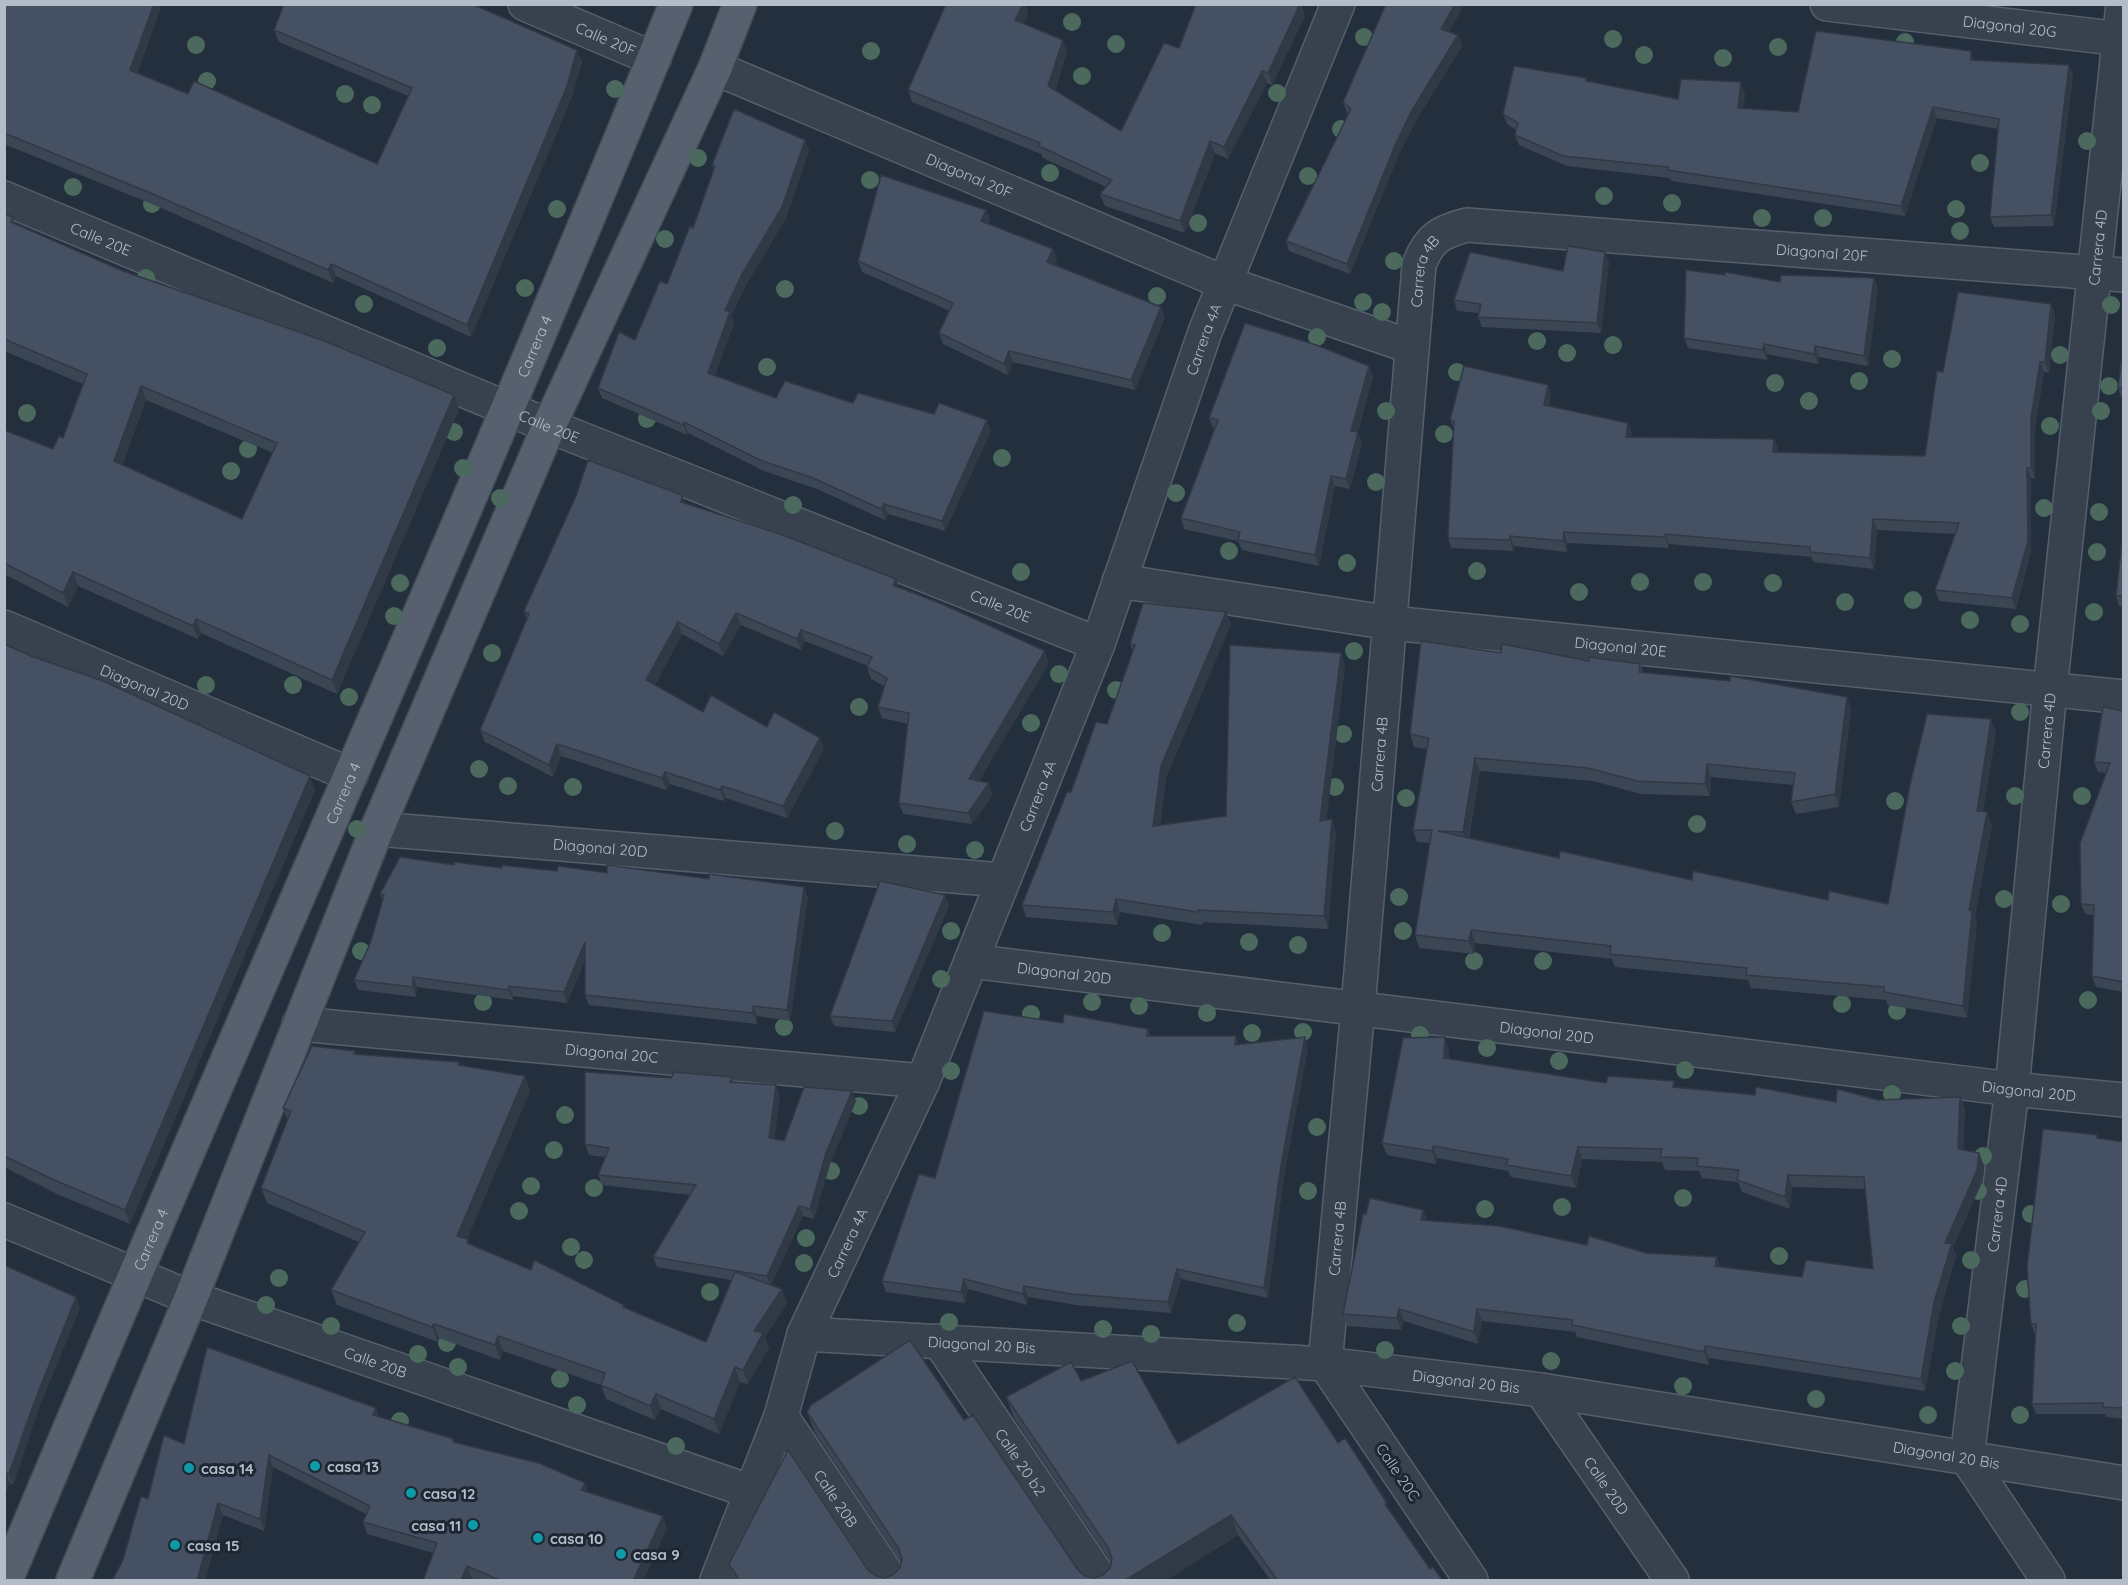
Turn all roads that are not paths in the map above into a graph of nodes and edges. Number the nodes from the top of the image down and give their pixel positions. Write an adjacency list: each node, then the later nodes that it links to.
1 (525, 4): 8 (street, Calle 20F)
2 (676, 4): 8 (main road, Carrera 4)
3 (740, 4): 9 (main road)
4 (1338, 4): 13 (street, Carrera 4A)
5 (1827, 4): 7 (street, Diagonal 20G)
6 (2123, 4): 7 (street, Carrera 4D)
7 (2121, 39): 12 (street, Carrera 4D)
8 (654, 59): 15 (main road, Carrera 4)
9 (714, 68): 13 (street, Diagonal 20F); 16 (main road)
10 (4, 198): 15 (street, Calle 20E)
11 (1521, 227): 12 (street, Diagonal 20F); 14 (street, Carrera 4B)
12 (2109, 273): 21 (street, Carrera 4D)
13 (1225, 283): 14 (street, Diagonal 20F); 17 (street, Carrera 4A)
14 (1412, 347): 18 (street, Carrera 4B)
15 (508, 408): 16 (street, Calle 20E); 23 (main road, Carrera 4)
16 (549, 426): 20 (street, Calle 20E); 24 (main road)
17 (1119, 580): 18 (street, Diagonal 20E); 20 (street, Carrera 4A)
18 (1391, 623): 21 (street, Diagonal 20E); 27 (street, Carrera 4B)
19 (4, 627): 23 (street, Diagonal 20D)
20 (1098, 644): 25 (street, Carrera 4A)
21 (2050, 690): 22 (street, Diagonal 20E); 30 (street, Carrera 4D)
22 (2124, 697)
23 (351, 775): 33 (main road, Carrera 4)
24 (377, 829): 25 (street, Diagonal 20D); 28 (main road)
25 (1002, 880): 26 (street, Carrera 4A)
26 (971, 961): 27 (street, Diagonal 20D); 29 (street, Carrera 4A)
27 (1358, 1008): 30 (street, Diagonal 20D); 37 (street, Carrera 4B)
28 (299, 1024): 29 (street, Diagonal 20C); 34 (main road)
29 (923, 1081): 35 (street, Carrera 4A)
30 (2012, 1089): 31 (street, Diagonal 20D); 40 (street, Carrera 4D)
31 (2124, 1100)
32 (4, 1220): 33 (street, Calle 20B)
33 (134, 1274): 34 (street, Calle 20B); 43 (main road, Carrera 4)
34 (191, 1298): 42 (street, Calle 20B); 44 (main road)
35 (804, 1334): 36 (street, Diagonal 20 Bis); 39 (street, Carrera 4A)
36 (939, 1341): 37 (street, Diagonal 20 Bis); 47 (street, Calle 20 b2)
37 (1325, 1364): 38 (street, Diagonal 20 Bis); 48 (street, Calle 20C)
38 (1541, 1390): 40 (street, Diagonal 20 Bis); 49 (street, Calle 20D)
39 (781, 1416): 42 (street, Carrera 4A); 46 (street, Calle 20B)
40 (1967, 1458): 41 (street, Diagonal 20 Bis); 50 (street)
41 (2124, 1483)
42 (752, 1492): 45 (street, Carrera 4A)
43 (6, 1581)
44 (73, 1581)
45 (717, 1581)
46 (891, 1581)
47 (1101, 1581)
48 (1471, 1581)
49 (1672, 1581)
50 (2049, 1581)

